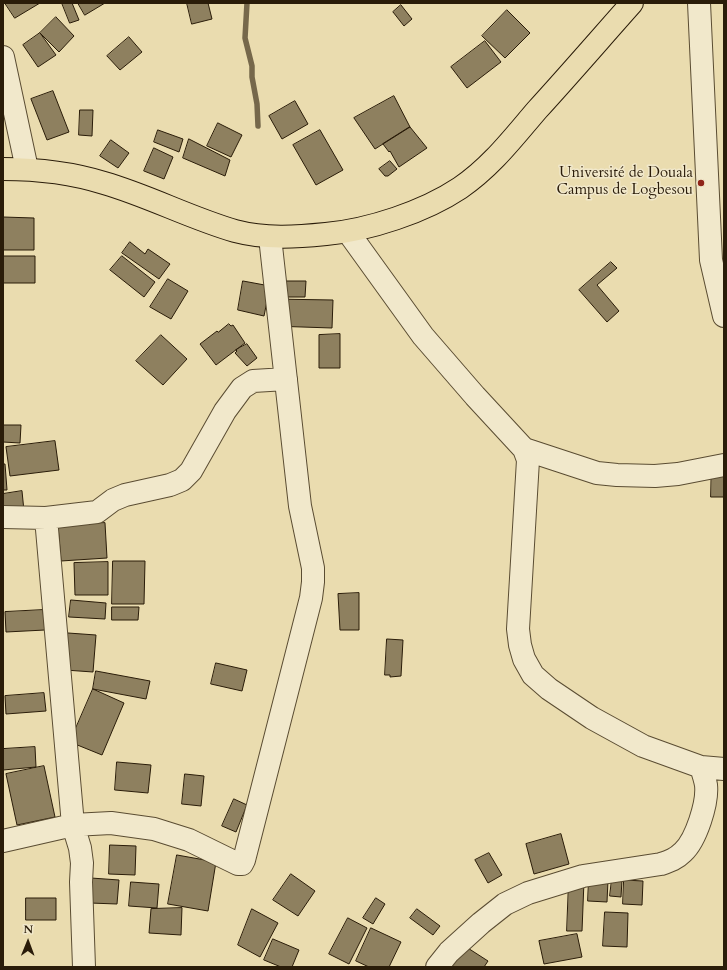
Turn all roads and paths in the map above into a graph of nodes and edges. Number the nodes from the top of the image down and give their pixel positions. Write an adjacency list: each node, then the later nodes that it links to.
1 (632, 3): 6 (main road)
2 (698, 3): 8 (street)
3 (3, 57): 5 (street)
4 (3, 169): 5 (main road)
5 (27, 169): 7 (main road)
6 (348, 232): 7 (main road); 10 (street)
7 (270, 237): 9 (street)
8 (724, 316)
9 (286, 379): 13 (street); 16 (street)
10 (524, 449): 11 (street); 14 (street)
11 (724, 465)
12 (3, 517): 13 (street)
13 (46, 518): 16 (street)
14 (701, 767): 15 (street); 19 (street)
15 (724, 769)
16 (73, 825): 17 (street); 18 (street)
17 (3, 841)
18 (84, 967)
19 (437, 967)

